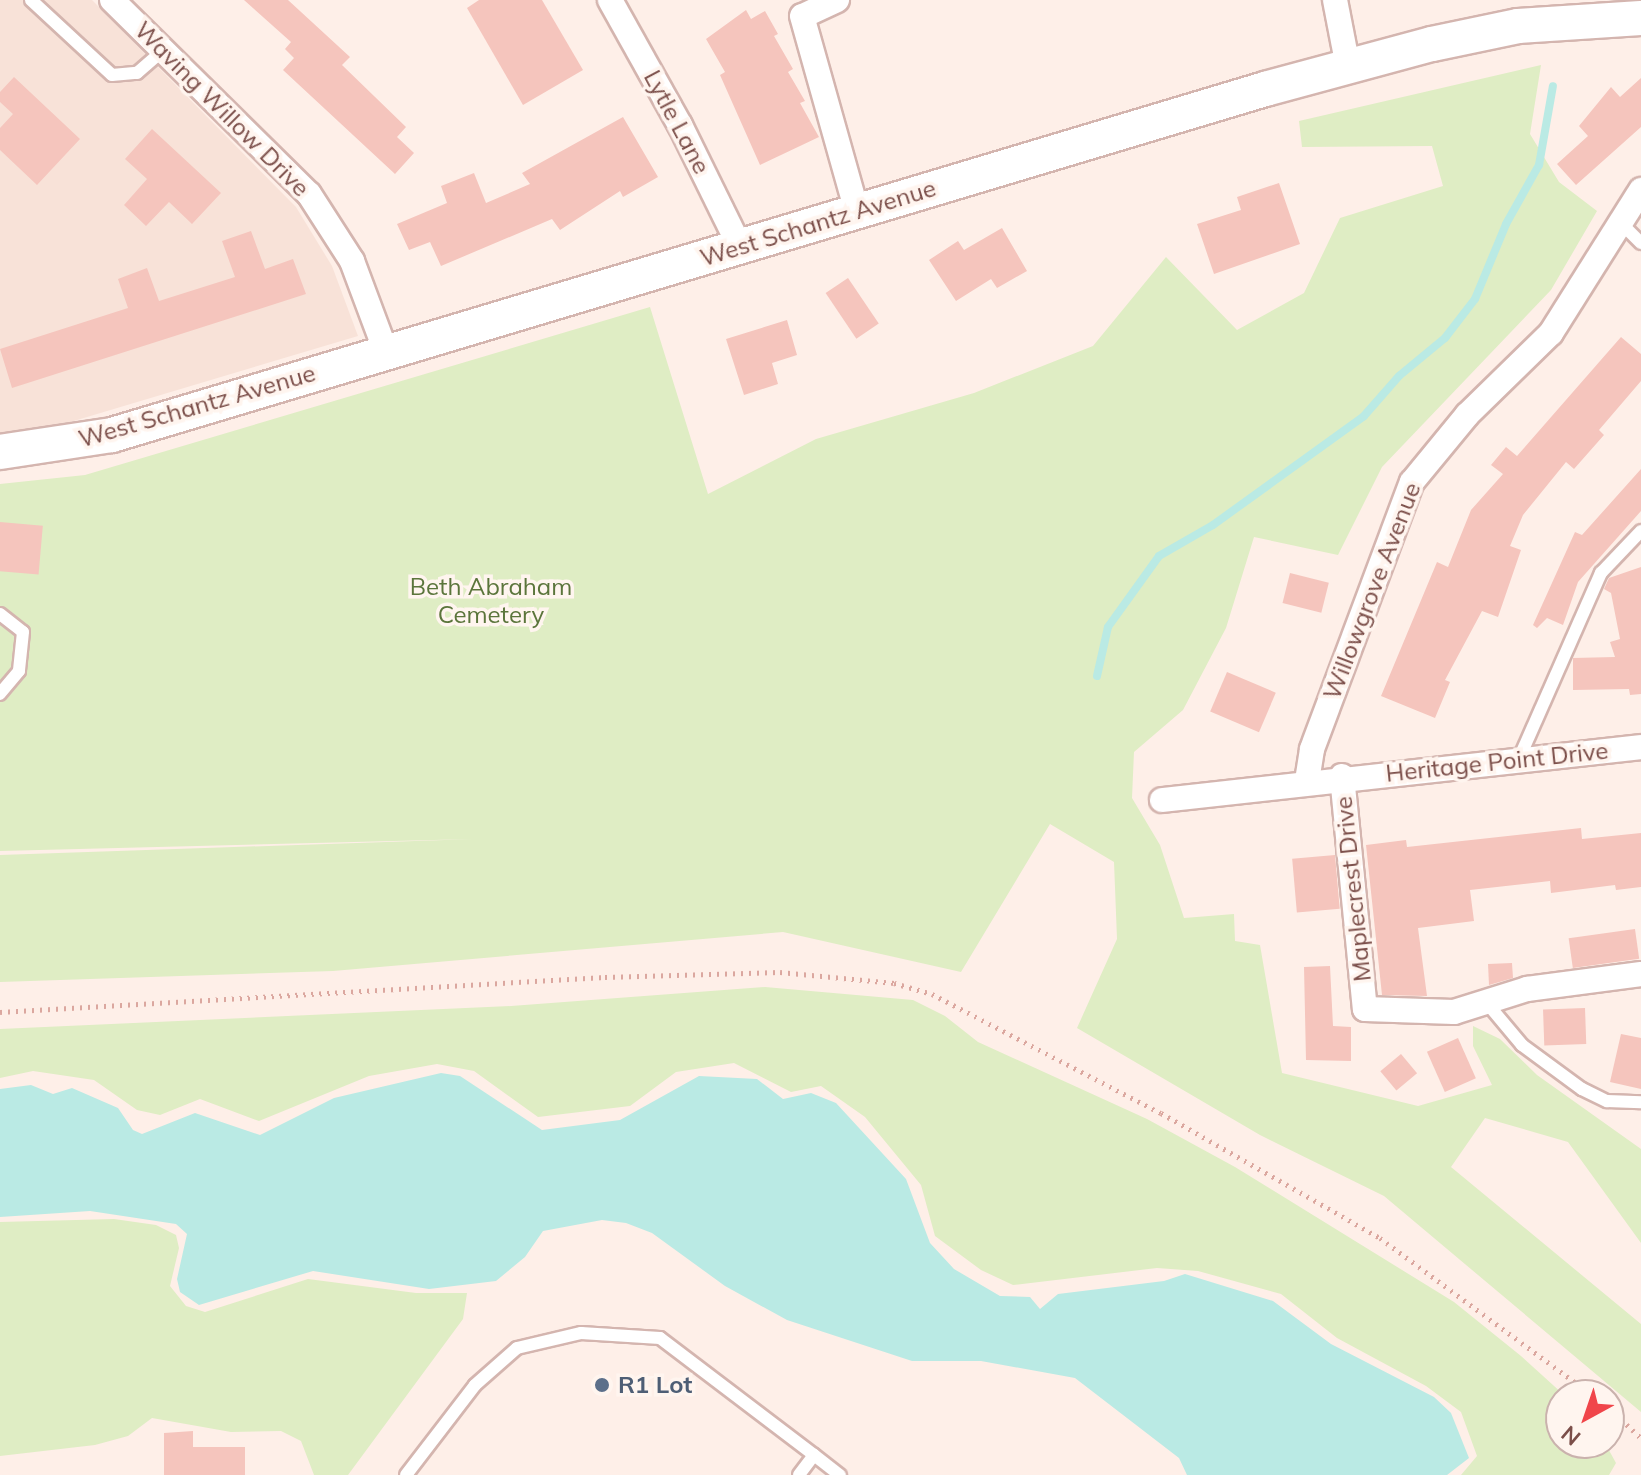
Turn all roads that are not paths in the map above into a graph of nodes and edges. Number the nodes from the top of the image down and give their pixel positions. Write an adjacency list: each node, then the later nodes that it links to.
1 (31, 0): 8 (lane)
2 (112, 0): 8 (street, Waving Willow Drive)
3 (610, 0): 14 (street, Lytle Lane)
4 (837, 0): 6 (street)
5 (1335, 0): 9 (street)
6 (798, 8): 11 (street)
7 (1641, 18): 9 (main road, West Schantz Avenue)
8 (163, 50): 15 (street, Waving Willow Drive)
9 (1348, 67): 11 (main road, West Schantz Avenue)
10 (1641, 190): 12 (street, Willowgrove Avenue)
11 (857, 212): 14 (main road, West Schantz Avenue)
12 (1619, 221): 13 (lane); 23 (street, Willowgrove Avenue)
13 (1641, 243)
14 (740, 247): 15 (main road, West Schantz Avenue)
15 (386, 352): 16 (main road, West Schantz Avenue)
16 (0, 452)
17 (1641, 531): 21 (lane)
18 (0, 614): 19 (lane)
19 (0, 694)
20 (1641, 747): 21 (street, Heritage Point Drive)
21 (1518, 761): 22 (street, Heritage Point Drive)
22 (1342, 776): 23 (street, Heritage Point Drive); 26 (street, Maplecrest Drive)
23 (1307, 781): 24 (street, Heritage Point Drive)
24 (1162, 800)
25 (1641, 974): 26 (street, Maplecrest Drive)
26 (1486, 1002): 27 (lane)
27 (1641, 1102)
28 (814, 1455): 29 (lane); 30 (lane); 31 (lane)
29 (406, 1475)
30 (799, 1475)
31 (840, 1475)

